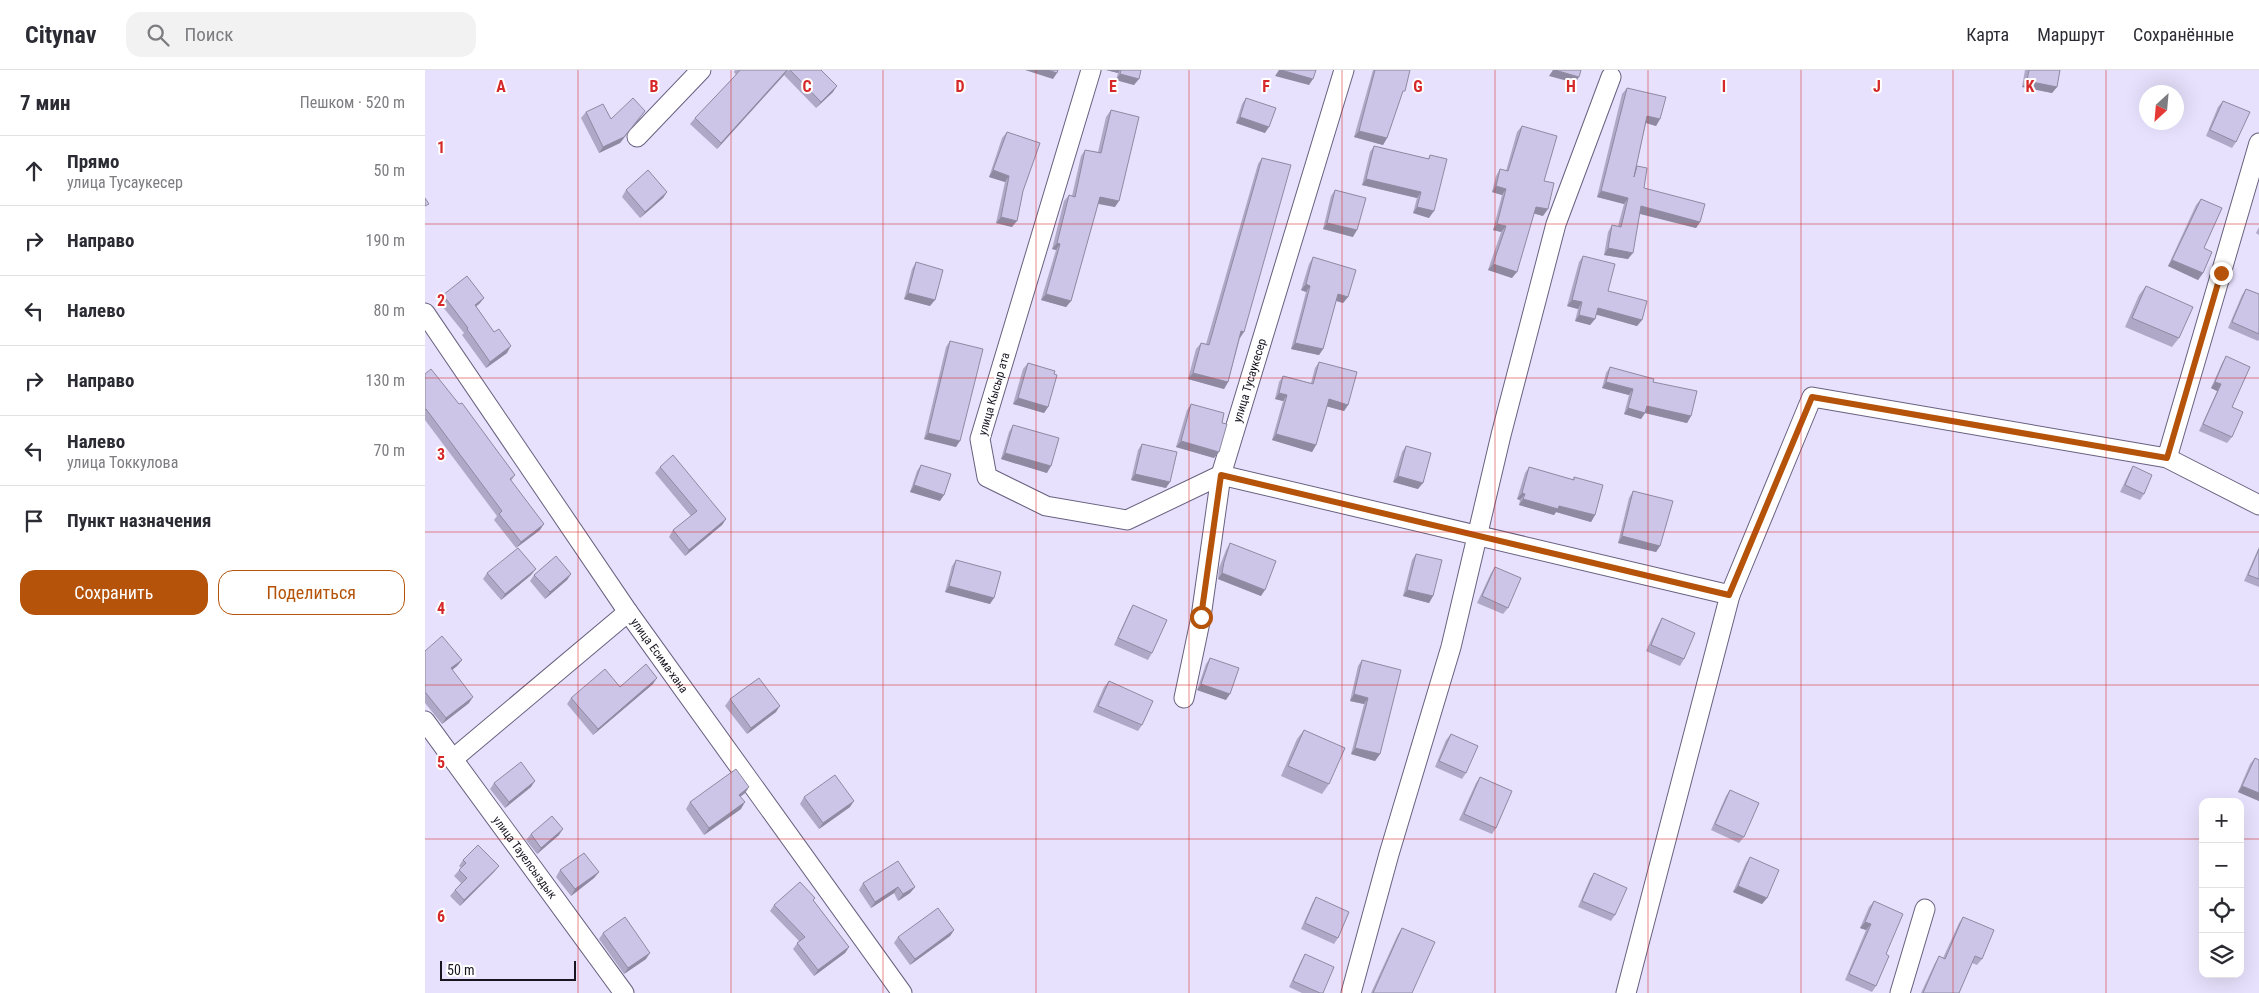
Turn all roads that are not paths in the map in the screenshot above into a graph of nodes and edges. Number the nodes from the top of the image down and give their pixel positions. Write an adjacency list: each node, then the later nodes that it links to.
1 (701, 70): 5 (street)
2 (1091, 70): 9 (street, улица Кысыр ата)
3 (1344, 70): 9 (street, улица Тусаукесер)
4 (1611, 77): 11 (street)
5 (637, 137)
6 (2259, 143): 8 (street)
7 (425, 313): 13 (street, улица Есима-хана)
8 (2167, 458): 10 (street); 12 (street)
9 (1221, 475): 11 (street); 14 (street, улица Тусаукесер)
10 (2259, 504)
11 (1478, 535): 12 (street); 20 (street)
12 (1729, 595): 21 (street)
13 (628, 612): 16 (street); 19 (street, улица Есима-хана)
14 (1184, 698)
15 (425, 721): 16 (street, улица Тауелсыздык)
16 (453, 758): 18 (street, улица Тауелсыздык)
17 (1925, 909): 22 (street)
18 (624, 993)
19 (902, 993)
20 (1351, 993)
21 (1626, 993)
22 (1900, 993)

